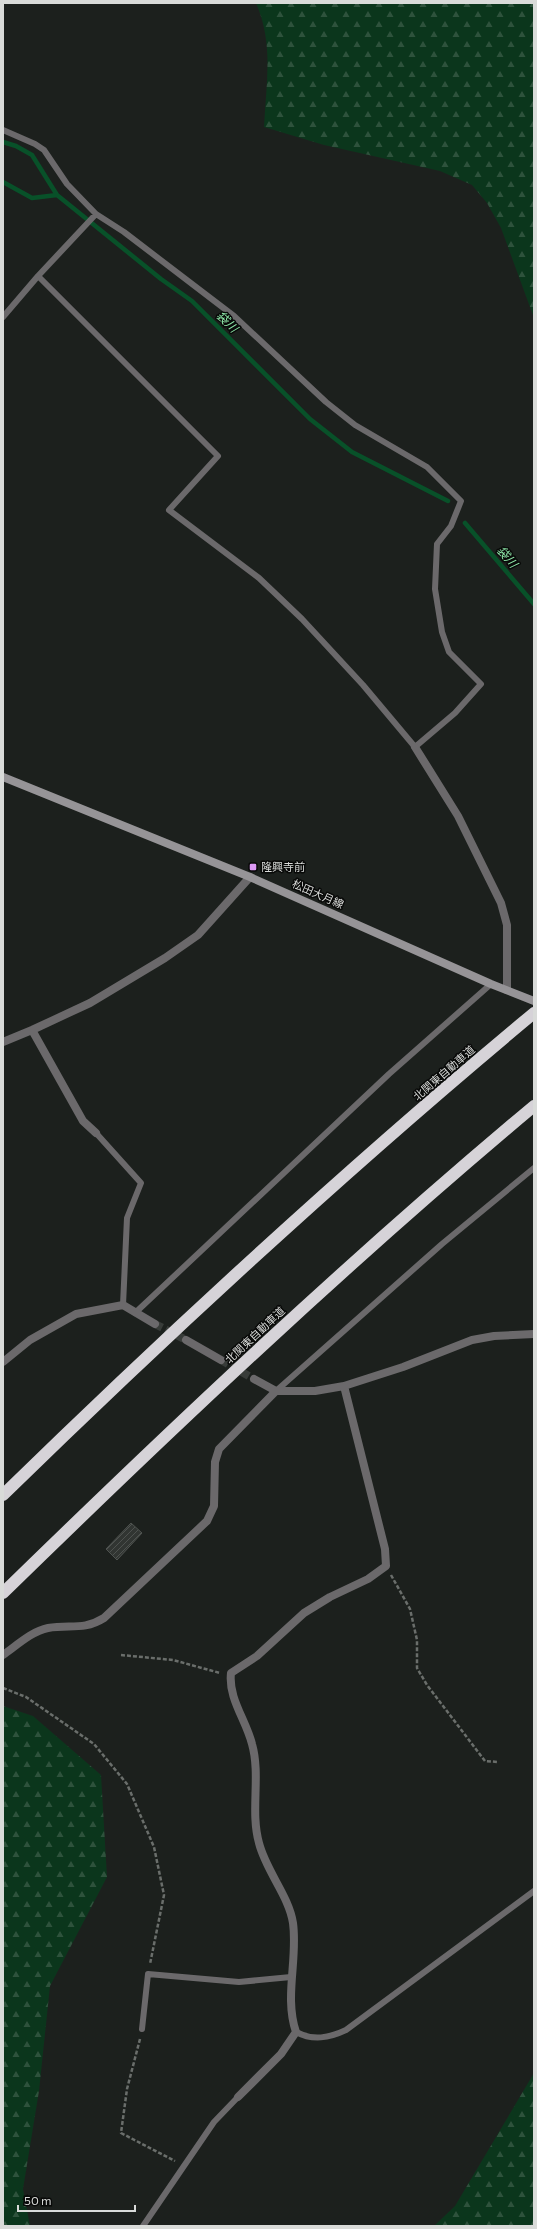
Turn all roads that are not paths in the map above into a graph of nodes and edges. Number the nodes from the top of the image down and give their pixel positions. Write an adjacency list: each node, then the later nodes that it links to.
1 (3, 130): 2 (lane)
2 (96, 214): 3 (lane); 5 (lane)
3 (38, 276): 4 (lane); 5 (lane)
4 (3, 317)
5 (415, 747): 9 (street)
6 (3, 777): 7 (main road, 松田大月線)
7 (250, 877): 8 (main road, 松田大月線); 12 (street)
8 (491, 984): 9 (main road, 松田大月線); 18 (lane)
9 (507, 990): 10 (main road, 松田大月線)
10 (534, 1000)
11 (534, 1013): 27 (highway, 北関東自動車道)
12 (32, 1030): 13 (street); 15 (street)
13 (3, 1042)
14 (534, 1106): 28 (highway, 北関東自動車道)
15 (96, 1133): 17 (lane)
16 (534, 1168): 26 (lane)
17 (123, 1306): 18 (street); 23 (street)
18 (135, 1313): 19 (street)
19 (155, 1324)
20 (534, 1334): 25 (street)
21 (186, 1340): 22 (street)
22 (221, 1360)
23 (3, 1362)
24 (254, 1379): 26 (street)
25 (344, 1386): 26 (street); 31 (street)
26 (276, 1391): 29 (street)
27 (3, 1495)
28 (3, 1593)
29 (3, 1655)
30 (534, 1891): 33 (lane)
31 (291, 1977): 32 (lane); 33 (street)
32 (142, 2029)
33 (296, 2032): 34 (street)
34 (238, 2097): 35 (lane)
35 (143, 2226)

